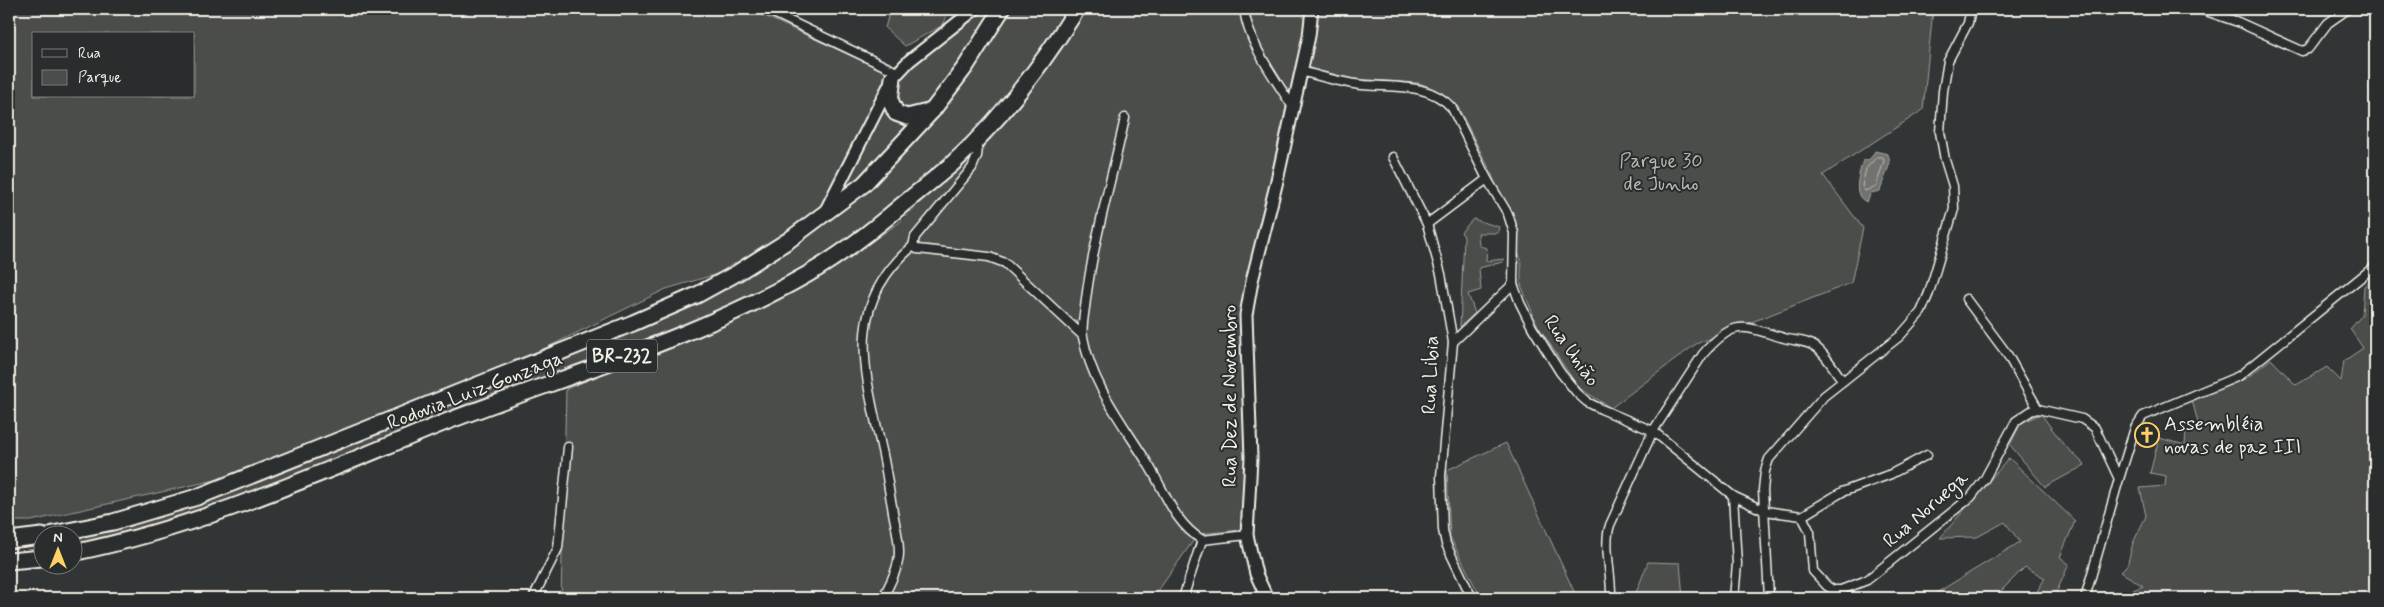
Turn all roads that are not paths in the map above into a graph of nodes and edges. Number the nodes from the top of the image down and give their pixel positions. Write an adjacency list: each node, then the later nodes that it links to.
1 (975, 9): 13 (main road)
2 (1002, 9): 15 (highway, Rodovia Luiz Gonzaga / BR-232)
3 (1077, 9): 17 (highway, Rodovia Luiz Gonzaga / BR-232)
4 (1244, 9): 14 (street)
5 (1312, 9): 12 (main road, Rua Dez de Novembro)
6 (1971, 9): 28 (street)
7 (2200, 9): 8 (street)
8 (2348, 9)
9 (2371, 9): 11 (street)
10 (766, 10): 13 (street)
11 (2375, 14)
12 (1301, 71): 14 (main road, Rua Dez de Novembro); 19 (street, Rua União)
13 (895, 75): 15 (highway); 20 (main road)
14 (1292, 106): 38 (main road, Rua Dez de Novembro)
15 (932, 111): 20 (highway, Rodovia Luiz Gonzaga / BR-232)
16 (1125, 118): 26 (street)
17 (979, 137): 22 (street); 42 (highway, Rodovia Luiz Gonzaga / BR-232)
18 (1393, 157): 21 (street, Rua Libia)
19 (1487, 180): 21 (street); 24 (street, Rua União)
20 (825, 213): 37 (highway, Rodovia Luiz Gonzaga / BR-232)
21 (1427, 224): 27 (street, Rua Libia)
22 (912, 246): 26 (street); 46 (street)
23 (2375, 266): 33 (street)
24 (1513, 284): 27 (street); 30 (street, Rua União)
25 (1966, 299): 29 (street)
26 (1082, 335): 41 (street)
27 (1453, 342): 49 (street, Rua Libia)
28 (1843, 381): 30 (street); 35 (street)
29 (2038, 409): 33 (street); 36 (street, Rua Noruega)
30 (1653, 431): 34 (street, Rua União); 50 (street)
31 (568, 447): 45 (street)
32 (1927, 455): 36 (street)
33 (2119, 479): 53 (street)
34 (1733, 496): 35 (street, Rua União); 51 (street)
35 (1765, 511): 36 (street, Rua União); 52 (street)
36 (1802, 516)
37 (82, 528)
38 (1247, 535): 41 (street); 48 (main road, Rua Dez de Novembro)
39 (32, 537): 40 (highway)
40 (9, 540)
41 (1202, 540): 47 (street)
42 (82, 551)
43 (32, 559): 44 (highway)
44 (9, 561)
45 (533, 598)
46 (883, 598)
47 (1184, 598)
48 (1267, 598)
49 (1472, 598)
50 (1612, 598)
51 (1734, 598)
52 (1769, 598)
53 (2084, 598)

